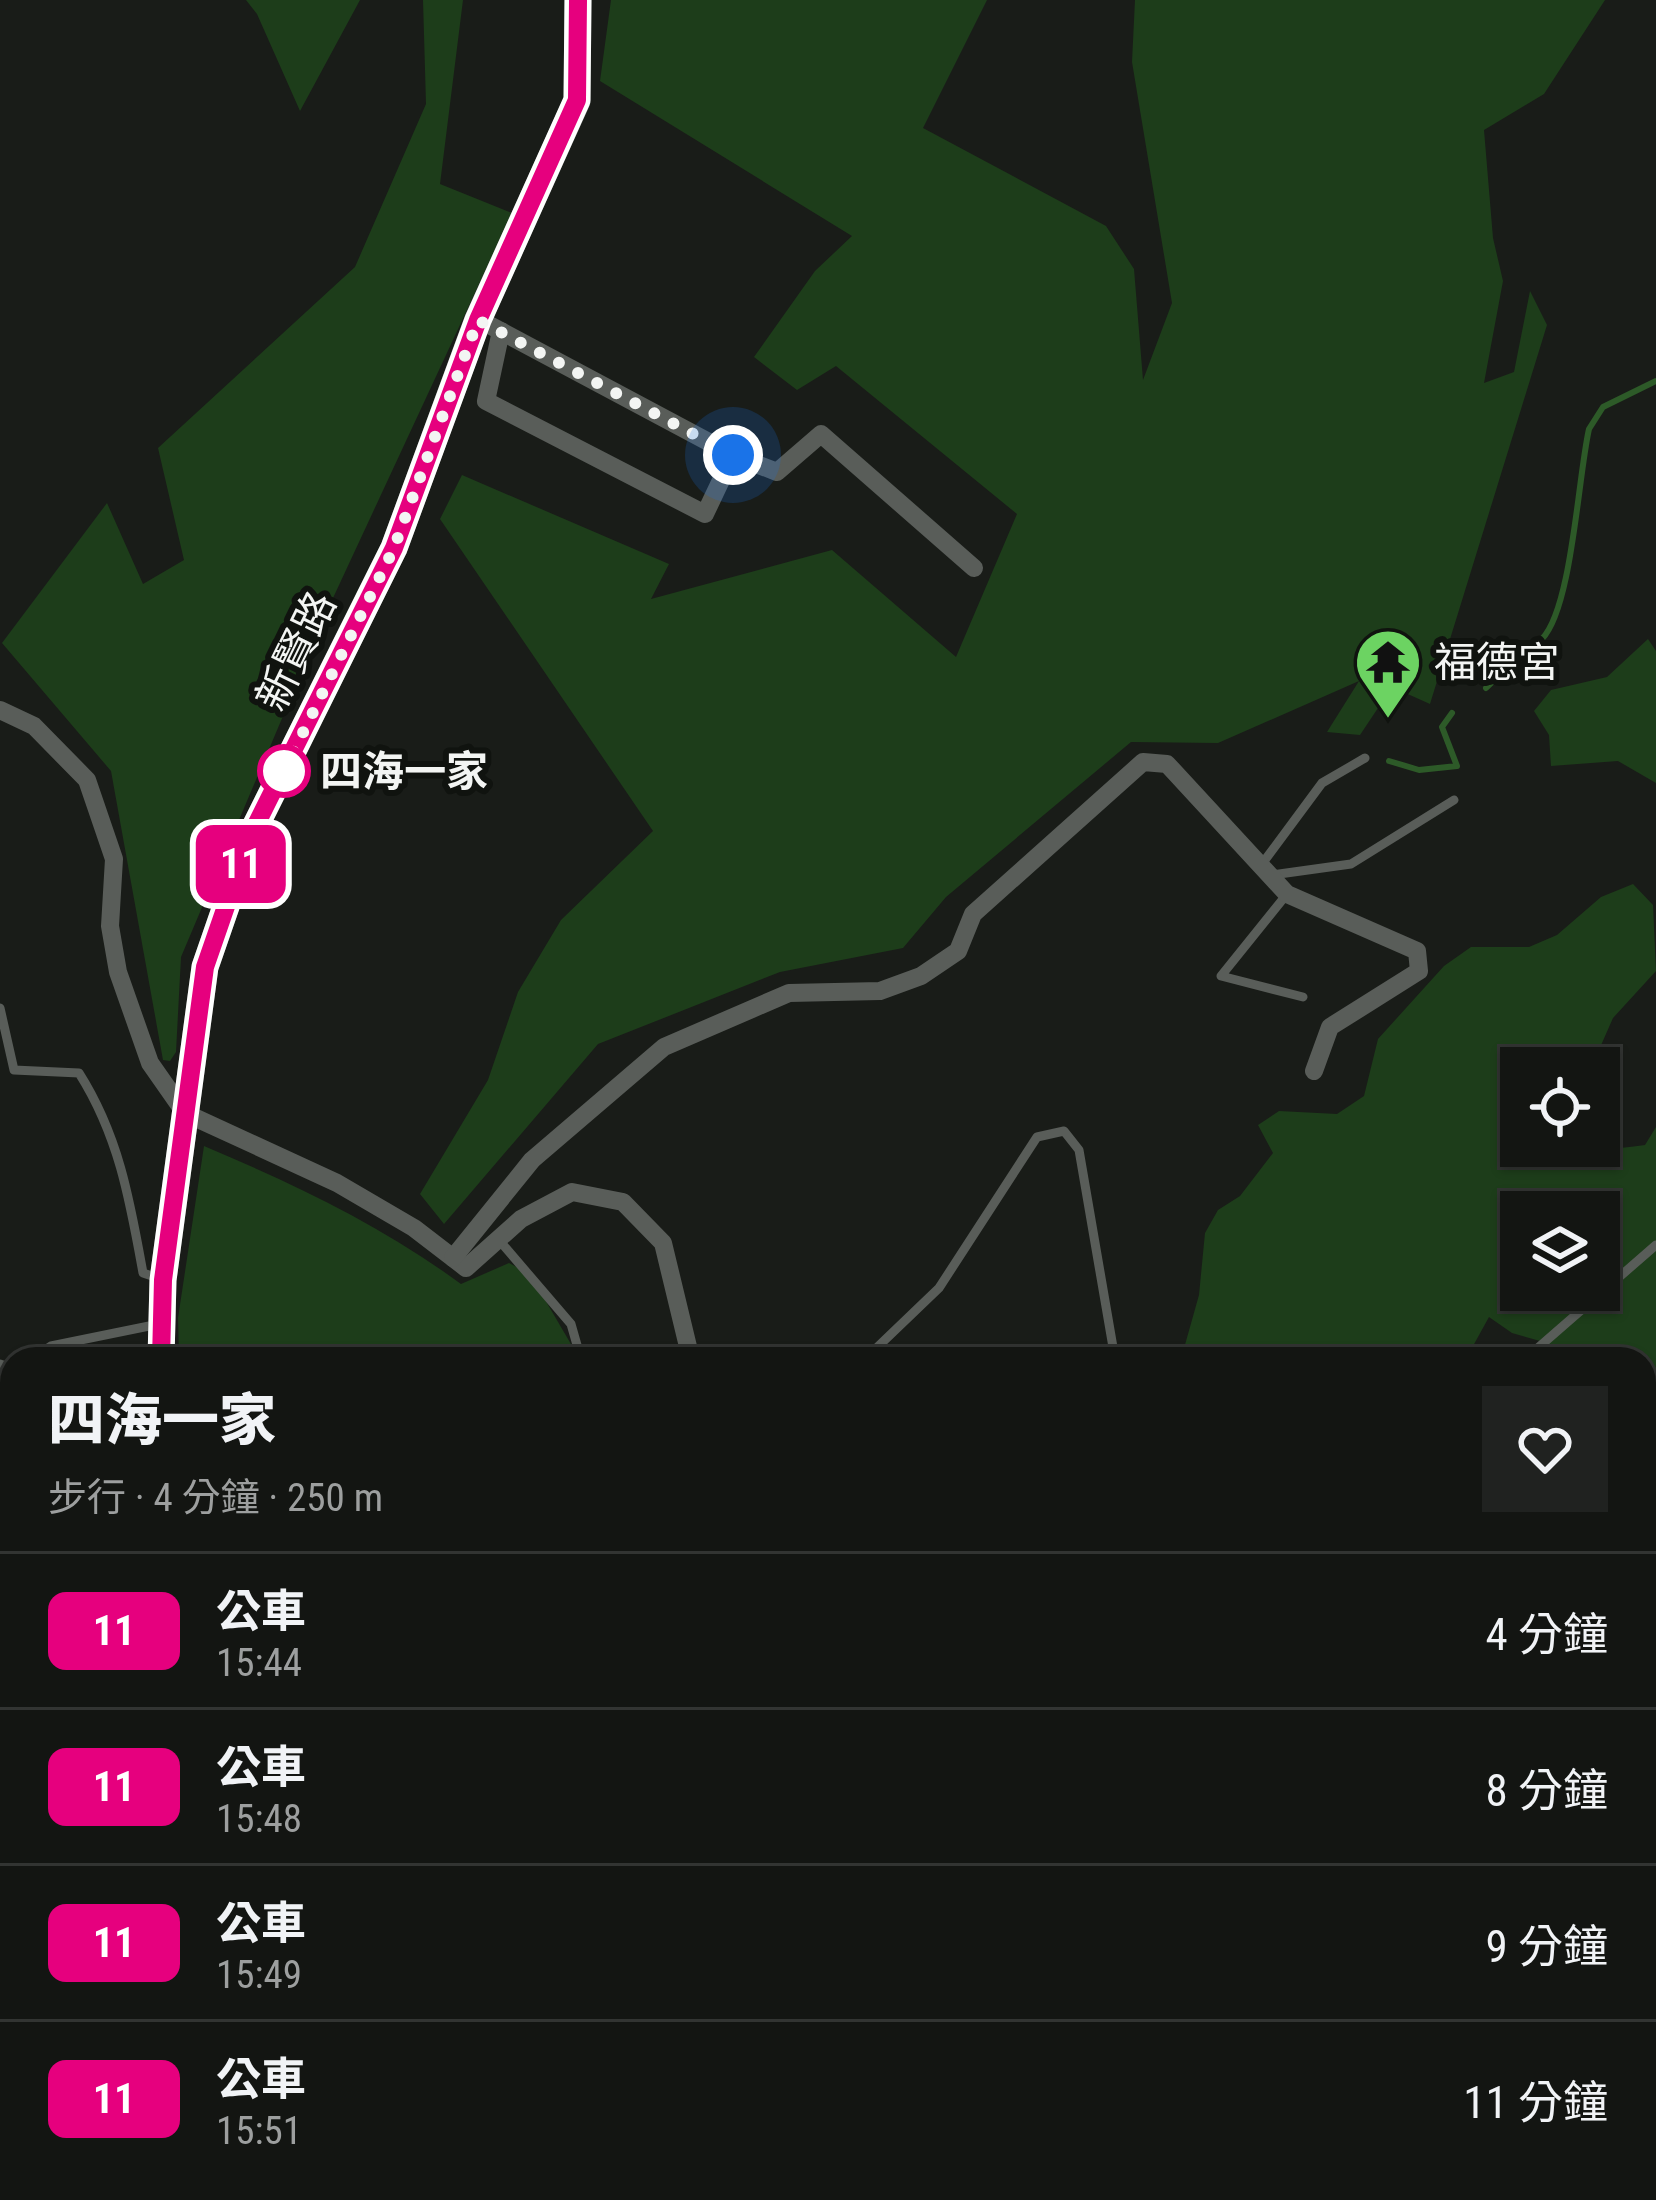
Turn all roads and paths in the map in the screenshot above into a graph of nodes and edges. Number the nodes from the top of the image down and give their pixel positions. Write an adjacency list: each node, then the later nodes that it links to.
1 (578, 0): 2 (street, 新賢路)
2 (489, 325): 3 (street); 3 (street); 14 (street, 新賢路)
3 (733, 455): 4 (street)
4 (974, 568)
5 (0, 710): 14 (street)
6 (1365, 758): 8 (lane)
7 (1454, 800): 8 (lane)
8 (1266, 870): 9 (street); 17 (street)
9 (1286, 894): 10 (lane); 13 (street)
10 (1303, 997)
11 (0, 1008): 12 (lane)
12 (5, 1048): 18 (lane)
13 (1314, 1071)
14 (185, 1113): 17 (street); 18 (street, 新賢路)
15 (499, 1240): 17 (street); 22 (lane); 23 (street)
16 (1656, 1245): 26 (lane)
17 (453, 1258)
18 (163, 1280): 19 (street, 新賢路)
19 (159, 1324): 20 (lane); 21 (street, 新賢路)
20 (50, 1347)
21 (160, 1347)
22 (578, 1347)
23 (688, 1347)
24 (878, 1347): 25 (lane)
25 (1113, 1347)
26 (1539, 1347)

